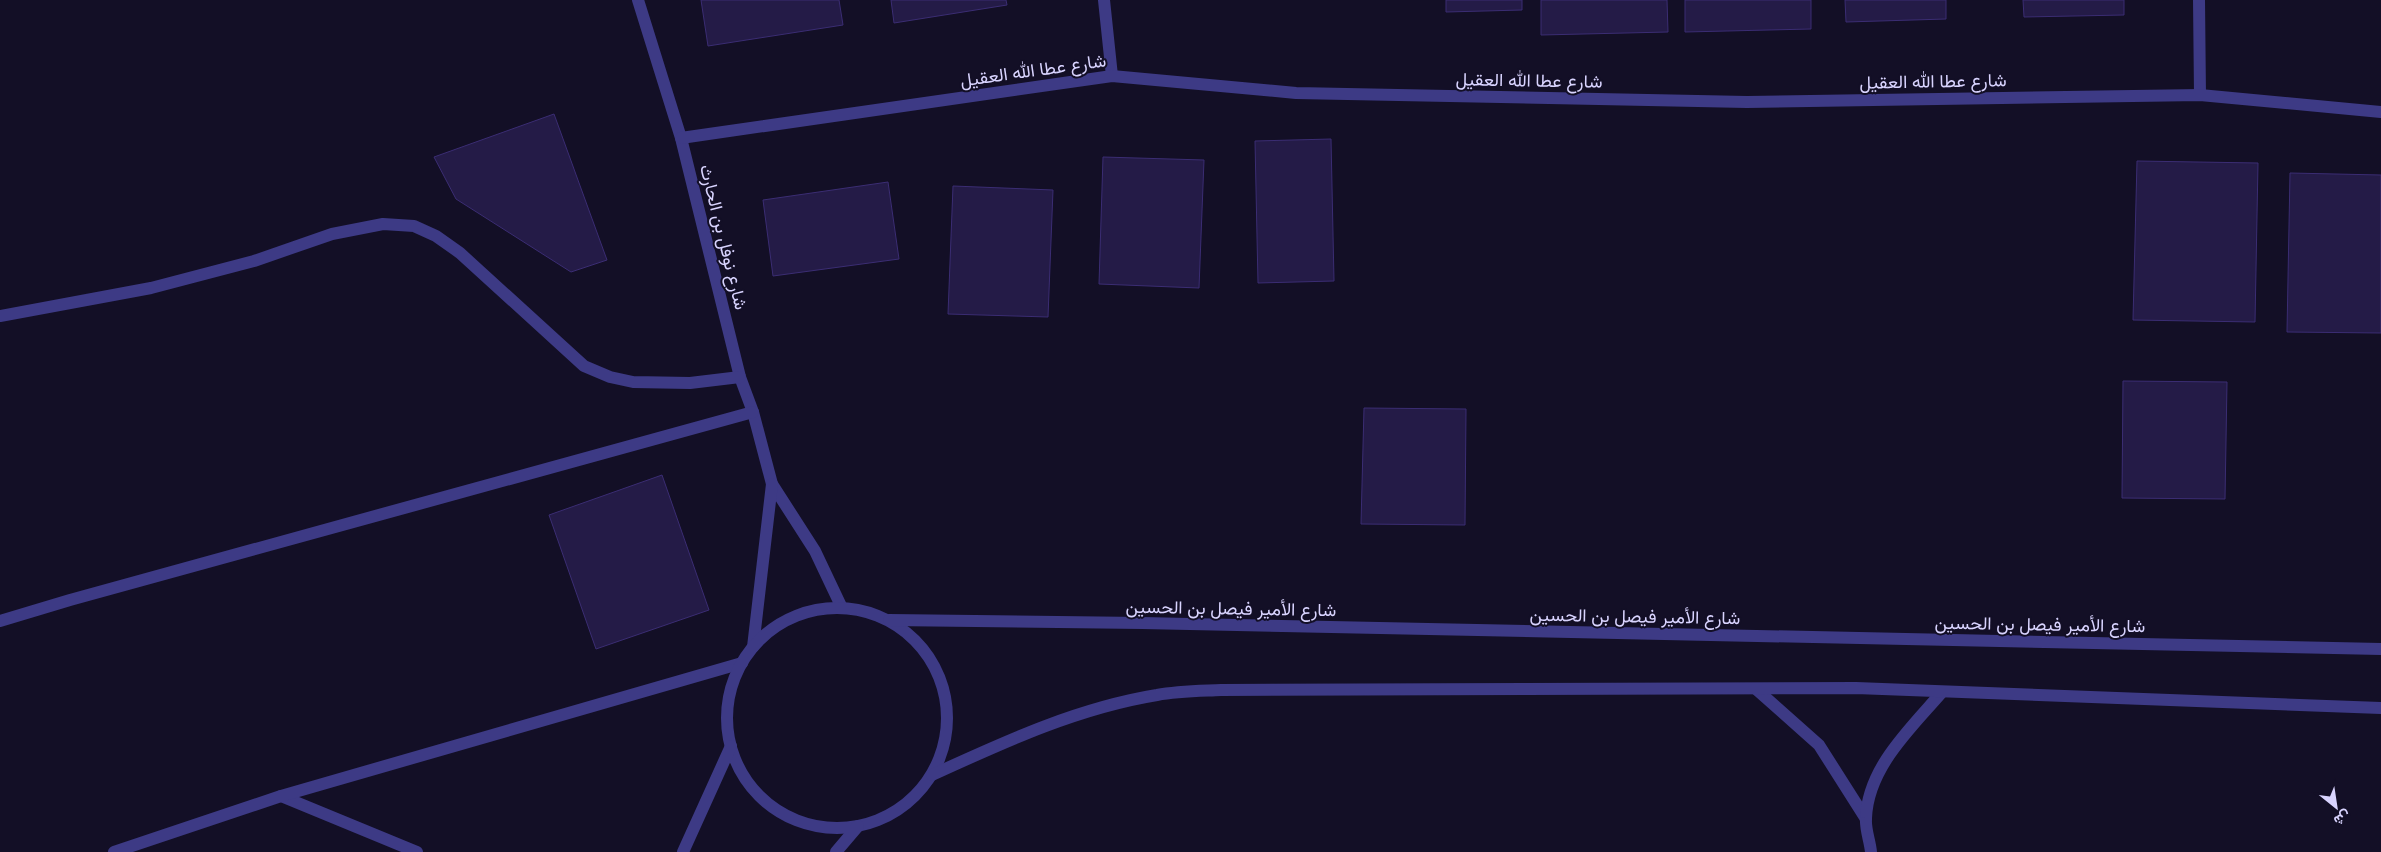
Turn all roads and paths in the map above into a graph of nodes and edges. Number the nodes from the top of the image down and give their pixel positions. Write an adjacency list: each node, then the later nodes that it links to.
1 (638, 0): 7 (street, شارع نوفل بن الحارث)
2 (1104, 0): 4 (street)
3 (2199, 0): 5 (street)
4 (1112, 76): 5 (street, شارع عطا الله العقيل); 7 (street, شارع عطا الله العقيل)
5 (2200, 95): 6 (street, شارع عطا الله العقيل)
6 (2381, 112)
7 (681, 138): 9 (street, شارع نوفل بن الحارث)
8 (0, 316): 9 (street)
9 (740, 376): 10 (street, شارع نوفل بن الحارث)
10 (753, 412): 11 (street, شارع نوفل بن الحارث); 14 (street)
11 (772, 484): 12 (street, شارع نوفل بن الحارث); 15 (street, شارع نوفل بن الحارث)
12 (842, 608): 13 (street); 15 (street)
13 (889, 620): 16 (street, شارع الأمير فيصل بن الحسين); 22 (street)
14 (0, 621)
15 (753, 647): 17 (street)
16 (2381, 649)
17 (742, 662): 21 (street); 23 (street)
18 (1756, 689): 19 (street); 22 (street); 24 (street)
19 (1942, 692): 20 (street); 24 (street)
20 (2381, 708)
21 (730, 746): 25 (street); 28 (street)
22 (932, 775): 25 (street)
23 (281, 796): 26 (street); 27 (street)
24 (1866, 819): 30 (street)
25 (858, 826): 29 (street)
26 (114, 852)
27 (417, 852)
28 (683, 852)
29 (836, 852)
30 (1872, 852)

